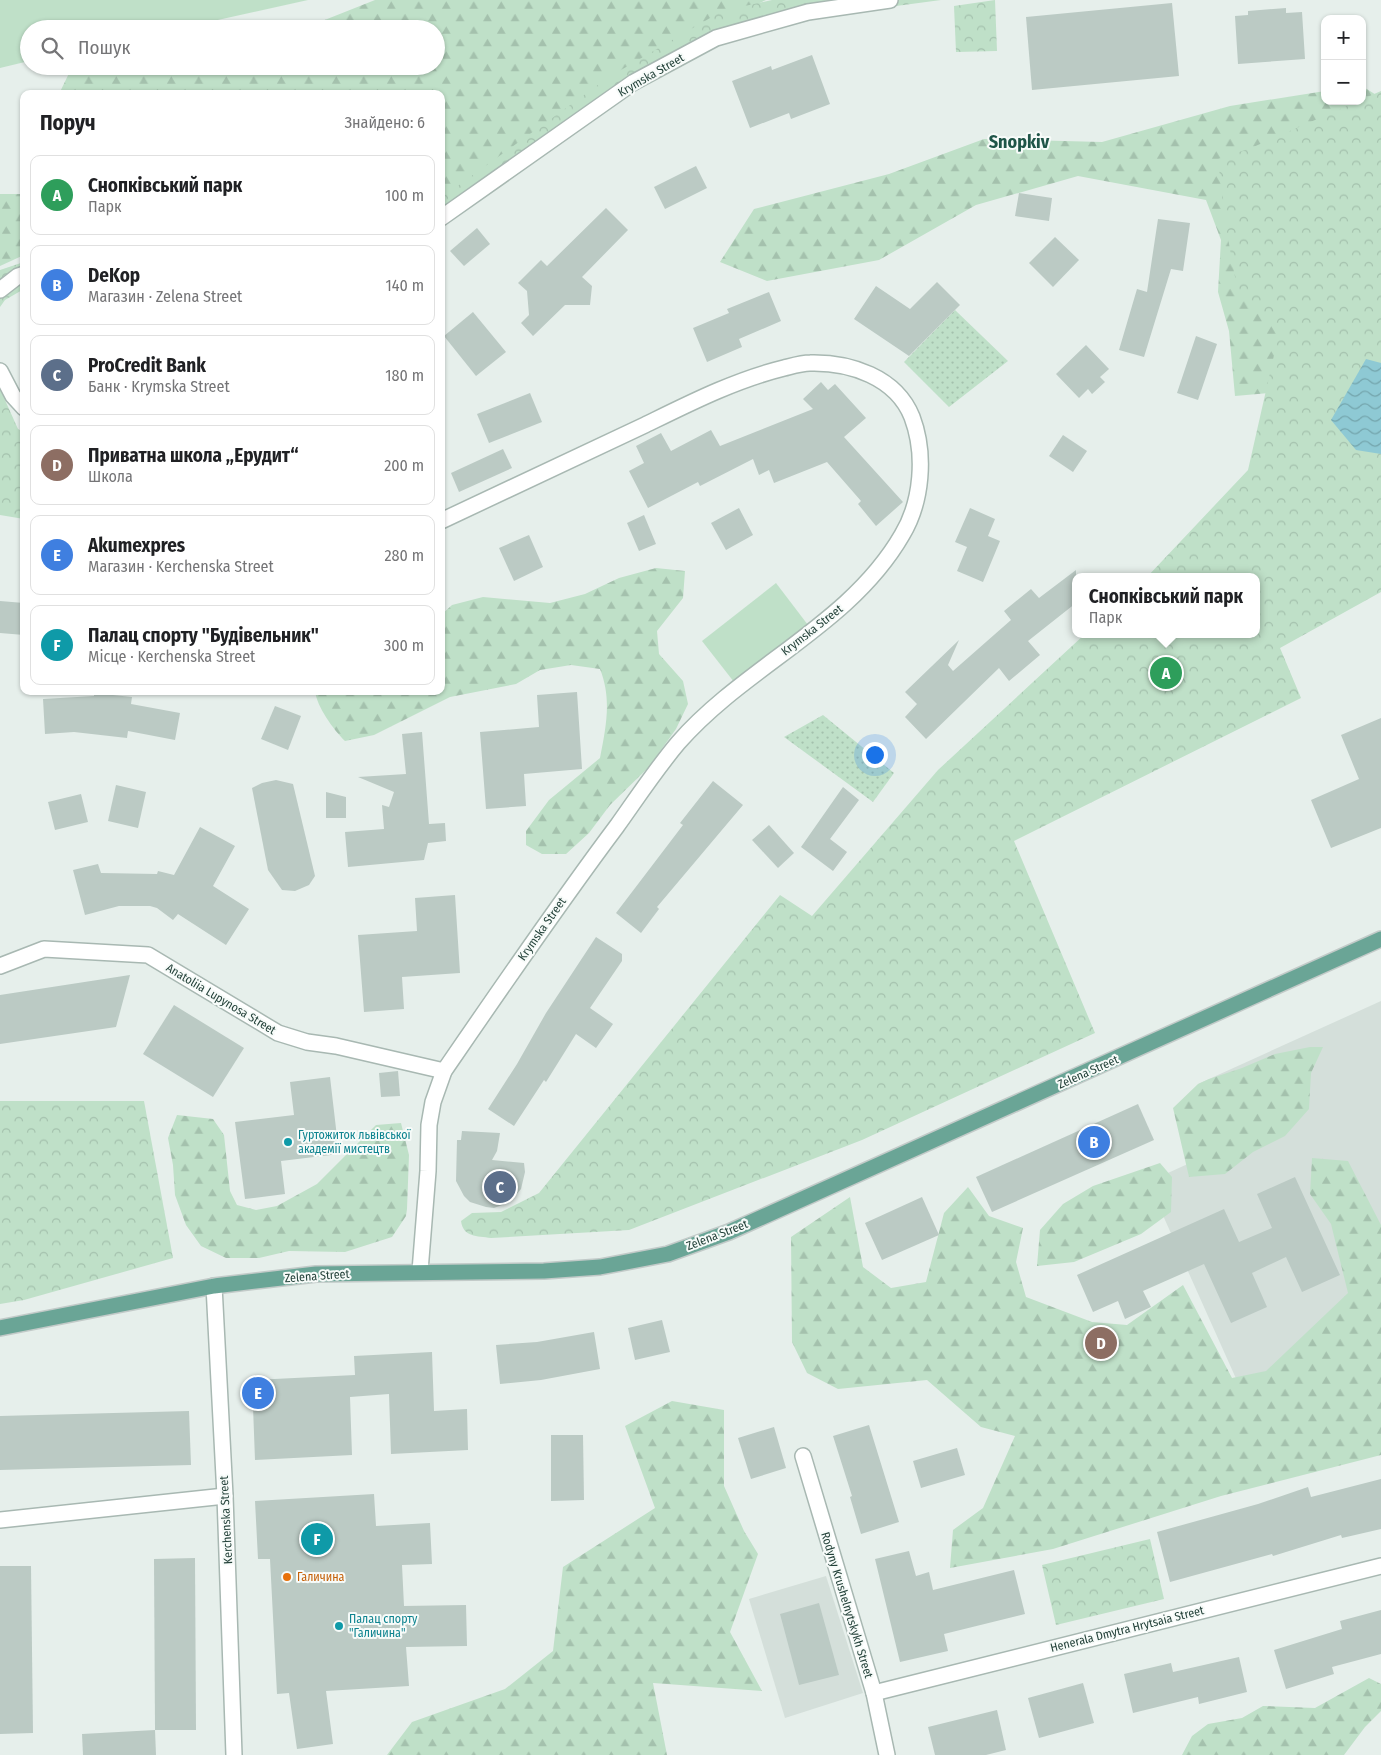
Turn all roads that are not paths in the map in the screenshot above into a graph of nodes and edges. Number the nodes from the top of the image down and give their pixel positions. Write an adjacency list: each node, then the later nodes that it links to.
1 (890, 0): 2 (street, Krymska Street)
2 (445, 215)
3 (20, 275): 4 (street)
4 (0, 290)
5 (0, 371): 6 (street)
6 (20, 404)
7 (445, 519): 10 (street, Krymska Street)
8 (1381, 940): 11 (main road, Zelena Street)
9 (0, 966): 10 (street, Anatoliia Lupynosa Street)
10 (444, 1071): 11 (street, Krymska Street)
11 (420, 1271): 12 (main road, Zelena Street)
12 (214, 1286): 13 (main road, Zelena Street); 15 (street, Kerchenska Street)
13 (0, 1328)
14 (803, 1456): 18 (street, Rodyny Krushelnytskykh Street)
15 (225, 1496): 16 (street); 19 (street, Kerchenska Street)
16 (0, 1520)
17 (1381, 1566): 18 (street, Henerala Dmytra Hrytsaia Street)
18 (874, 1693): 20 (street, Rodyny Krushelnytskykh Street)
19 (234, 1755)
20 (887, 1755)

